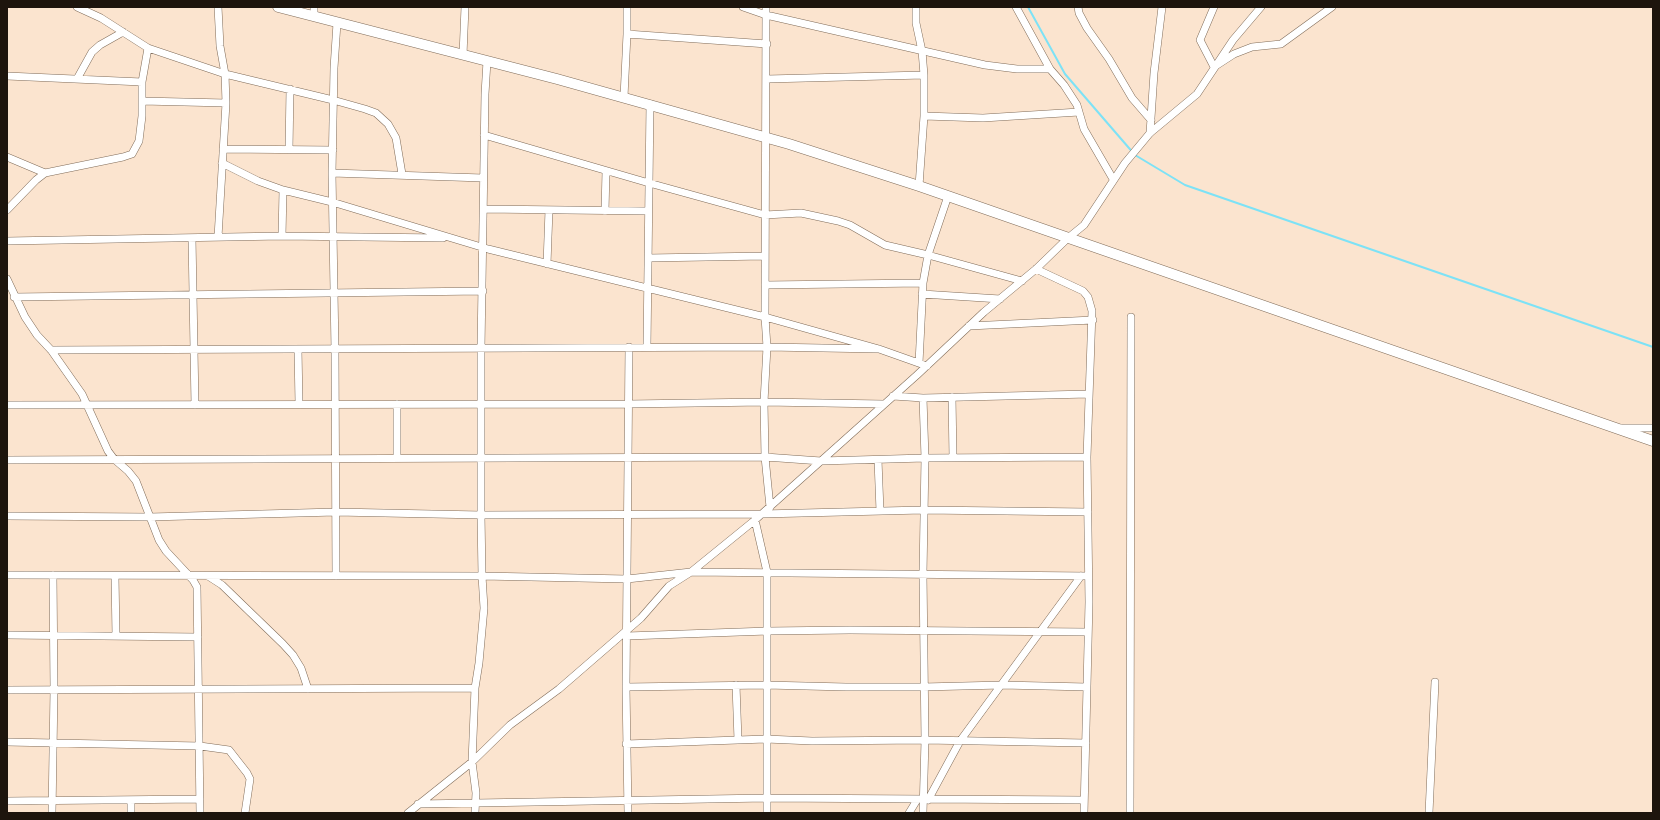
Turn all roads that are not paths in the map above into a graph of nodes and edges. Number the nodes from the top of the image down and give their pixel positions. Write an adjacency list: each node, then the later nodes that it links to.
1 (77, 7): 18 (street)
2 (218, 7): 27 (street)
3 (278, 7): 15 (highway)
4 (465, 7): 23 (street)
5 (627, 7): 19 (street)
6 (743, 7): 16 (street)
7 (766, 7): 16 (street)
8 (916, 7): 22 (street)
9 (1016, 7): 26 (street)
10 (1078, 7): 41 (street)
11 (1162, 7): 41 (street)
12 (1214, 7): 25 (street)
13 (1261, 7): 25 (street)
14 (1332, 7): 25 (street)
15 (314, 12): 17 (highway)
16 (766, 15): 20 (street); 22 (street)
17 (337, 23): 23 (highway); 35 (street)
18 (123, 32): 21 (street); 30 (street)
19 (628, 34): 20 (street); 34 (street)
20 (767, 44): 31 (street)
21 (148, 48): 27 (street); 32 (street)
22 (922, 51): 26 (street); 28 (street)
23 (463, 55): 24 (highway)
24 (487, 61): 34 (highway); 43 (street)
25 (1214, 67): 42 (street)
26 (1050, 69): 39 (street)
27 (225, 74): 33 (street); 37 (street)
28 (924, 75): 31 (street); 40 (street)
29 (7, 76): 30 (street)
30 (78, 79): 32 (street)
31 (767, 79): 44 (street)
32 (142, 82): 36 (street)
33 (290, 89): 35 (street); 46 (street)
34 (624, 97): 38 (highway)
35 (333, 100): 47 (street); 53 (street)
36 (142, 101): 37 (street); 51 (street)
37 (226, 103): 45 (street)
38 (650, 104): 44 (highway); 56 (street)
39 (1079, 112): 40 (street); 55 (street)
40 (924, 116): 57 (street)
41 (1151, 120): 42 (street)
42 (1150, 134): 55 (street)
43 (484, 135): 50 (street); 54 (street)
44 (767, 137): 57 (highway); 66 (street)
45 (223, 149): 46 (street); 49 (street)
46 (289, 150): 47 (street)
47 (333, 150): 52 (street)
48 (7, 157): 51 (street)
49 (222, 163): 58 (street); 68 (street)
50 (606, 171): 56 (street); 64 (street)
51 (44, 173): 62 (street)
52 (332, 173): 53 (street); 60 (street)
53 (402, 174): 54 (street)
54 (483, 178): 61 (street)
55 (1113, 179): 72 (street)
56 (649, 183): 65 (street); 66 (street)
57 (920, 186): 59 (highway)
58 (283, 190): 60 (street); 67 (street)
59 (948, 196): 72 (highway); 75 (street)
60 (332, 202): 69 (street); 71 (street)
61 (484, 209): 63 (street); 74 (street)
62 (7, 210)
63 (549, 210): 64 (street); 78 (street)
64 (605, 210): 65 (street)
65 (648, 211): 77 (street)
66 (765, 215): 75 (street); 76 (street)
67 (282, 236): 68 (street); 69 (street)
68 (218, 237): 70 (street)
69 (333, 237): 71 (street); 86 (street)
70 (192, 238): 73 (street); 87 (street)
71 (451, 238): 74 (street)
72 (1068, 238): 79 (street); 120 (highway)
73 (7, 241)
74 (483, 248): 78 (street); 85 (street)
75 (928, 255): 81 (street); 82 (street)
76 (765, 256): 77 (street); 83 (street)
77 (648, 258): 84 (street)
78 (547, 264): 84 (street)
79 (1036, 270): 81 (street); 93 (street)
80 (7, 279): 89 (street)
81 (1022, 281): 90 (street)
82 (922, 283): 83 (street); 88 (street)
83 (765, 285): 91 (street)
84 (648, 289): 91 (street); 96 (street)
85 (483, 291): 86 (street); 98 (street)
86 (335, 292): 87 (street); 102 (street)
87 (194, 294): 89 (street); 103 (street)
88 (922, 294): 90 (street); 104 (street)
89 (14, 297): 101 (street)
90 (1000, 299): 94 (street)
91 (765, 317): 97 (street); 100 (street)
92 (1131, 317): 210 (street)
93 (1093, 320): 94 (street); 106 (street)
94 (969, 326): 105 (street)
95 (629, 347): 96 (street); 98 (street); 116 (street)
96 (648, 347): 97 (street)
97 (767, 347): 100 (street); 110 (street)
98 (482, 348): 102 (street); 115 (street)
99 (298, 349): 102 (street); 103 (street); 113 (street)
100 (879, 349): 104 (street)
101 (51, 350): 103 (street); 112 (street)
102 (335, 350): 111 (street)
103 (195, 351): 119 (street)
104 (919, 363): 105 (street)
105 (927, 366): 107 (street)
106 (1089, 394): 108 (street); 124 (street)
107 (893, 396): 109 (street); 117 (street)
108 (952, 397): 109 (street); 130 (street)
109 (923, 398): 129 (street)
110 (764, 402): 116 (street); 117 (street); 123 (street)
111 (334, 403): 113 (street); 114 (street); 125 (street)
112 (88, 404): 118 (street); 119 (street); 131 (street)
113 (299, 404): 119 (street)
114 (397, 404): 115 (street); 126 (street)
115 (482, 404): 116 (street); 127 (street)
116 (628, 404): 128 (street)
117 (884, 404): 134 (street)
118 (7, 405)
119 (195, 405)
120 (1614, 428): 121 (street); 122 (highway)
121 (1653, 428)
122 (1653, 441)
123 (765, 457): 128 (street); 134 (street); 135 (street)
124 (1087, 457): 130 (street); 139 (street)
125 (335, 458): 126 (street); 131 (street); 138 (street)
126 (397, 458): 127 (street)
127 (481, 458): 128 (street); 142 (street)
128 (628, 458): 140 (street)
129 (925, 458): 130 (street); 133 (street); 136 (street)
130 (953, 458)
131 (114, 459): 132 (street); 144 (street)
132 (7, 460)
133 (878, 460): 134 (street); 137 (street)
134 (822, 461): 135 (street)
135 (770, 507): 141 (street)
136 (923, 510): 137 (street); 139 (street); 148 (street)
137 (880, 511): 141 (street)
138 (336, 512): 142 (street); 144 (street); 154 (street)
139 (1088, 512): 156 (street)
140 (628, 514): 141 (street); 142 (street); 157 (street)
141 (762, 514): 145 (street)
142 (481, 515): 155 (street)
143 (7, 516): 144 (street)
144 (150, 516): 151 (street)
145 (755, 520): 146 (street); 147 (street)
146 (691, 572): 147 (street); 157 (street); 162 (street)
147 (767, 572): 148 (street); 159 (street)
148 (923, 574): 156 (street); 158 (street)
149 (7, 575): 150 (street)
150 (53, 575): 152 (street); 164 (street)
151 (188, 575): 152 (street); 153 (street); 166 (street)
152 (115, 576): 165 (street)
153 (206, 576): 154 (street); 176 (street)
154 (336, 576): 155 (street)
155 (482, 576): 157 (street); 174 (street)
156 (1085, 576): 160 (street); 161 (street)
157 (627, 579): 162 (street)
158 (923, 630): 159 (street); 160 (street); 172 (street)
159 (768, 631): 162 (street); 169 (street)
160 (1040, 631): 161 (street); 170 (street)
161 (1088, 632): 173 (street)
162 (627, 633): 171 (street); 188 (street)
163 (7, 635): 164 (street)
164 (53, 635): 165 (street); 178 (street)
165 (116, 636): 166 (street)
166 (198, 637): 175 (street)
167 (1435, 682): 211 (street)
168 (736, 685): 169 (street); 171 (street); 180 (street)
169 (766, 685): 172 (street); 179 (street)
170 (1002, 685): 172 (street); 173 (street); 182 (street)
171 (626, 687): 186 (street)
172 (924, 687): 181 (street)
173 (1087, 687): 185 (street)
174 (475, 688): 176 (street); 188 (street)
175 (199, 689): 176 (street); 178 (street); 187 (street)
176 (308, 689)
177 (7, 690): 178 (street)
178 (54, 690): 184 (street)
179 (766, 739): 180 (street); 181 (street); 189 (street)
180 (738, 740): 186 (street)
181 (925, 740): 182 (street); 192 (street)
182 (960, 740): 185 (street); 192 (street)
183 (7, 742): 184 (street)
184 (52, 742): 187 (street); 195 (street)
185 (1086, 743): 193 (street)
186 (626, 744): 196 (street)
187 (200, 746): 190 (street); 202 (street)
188 (472, 762): 197 (street); 198 (street)
189 (767, 798): 192 (street); 196 (street); 206 (street)
190 (200, 799): 191 (street); 201 (street)
191 (131, 800): 195 (street); 200 (street)
192 (923, 800): 193 (street); 207 (street); 208 (street)
193 (1084, 800): 209 (street)
194 (7, 801): 195 (street)
195 (51, 801): 199 (street)
196 (628, 801): 197 (street); 205 (street)
197 (475, 803): 198 (street); 204 (street)
198 (418, 804): 203 (street)
199 (52, 813)
200 (132, 813)
201 (200, 813)
202 (245, 813)
203 (408, 813)
204 (474, 813)
205 (628, 813)
206 (767, 813)
207 (909, 813)
208 (923, 813)
209 (1084, 813)
210 (1130, 813)
211 (1428, 813)

